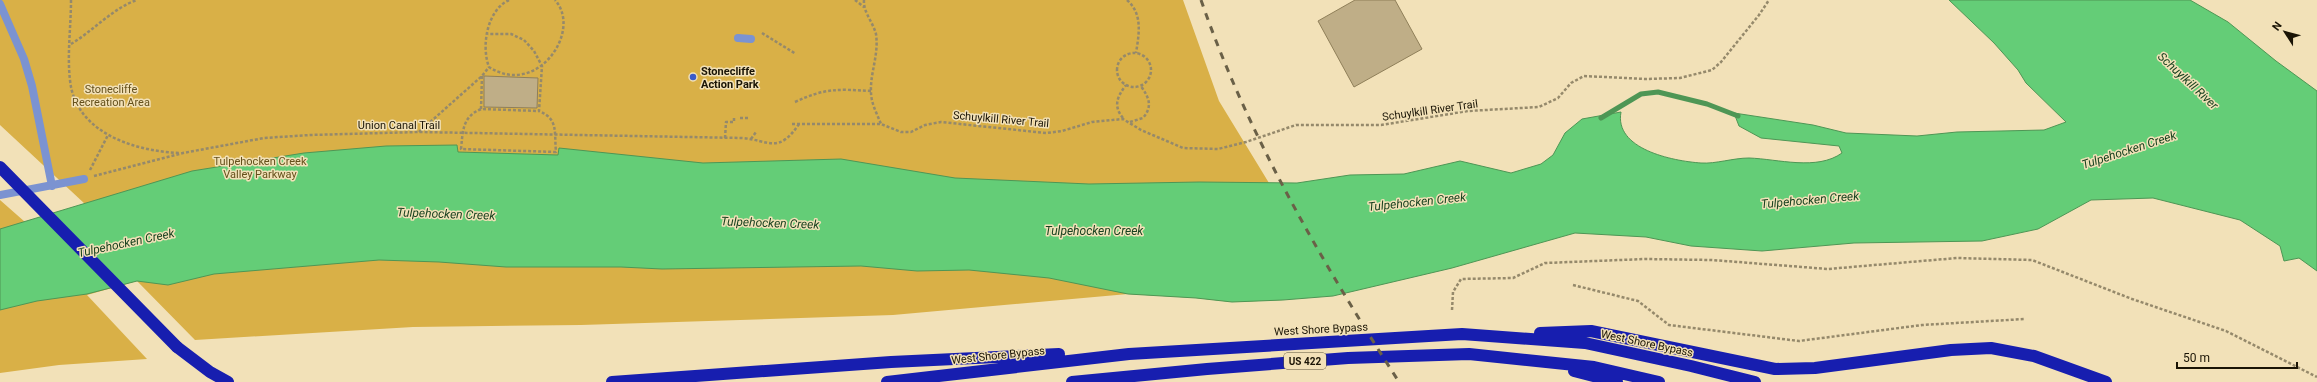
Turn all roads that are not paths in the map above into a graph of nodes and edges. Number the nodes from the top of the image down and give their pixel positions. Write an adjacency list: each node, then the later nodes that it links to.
1 (0, 4): 6 (lane)
2 (738, 38): 3 (lane)
3 (751, 39)
4 (0, 168): 11 (highway, bridge)
5 (84, 179): 6 (lane)
6 (52, 186): 7 (lane)
7 (0, 195)
8 (1473, 335): 9 (highway, West Shore Bypass / US 422); 17 (highway, West Shore Bypass / US 422); 18 (highway)
9 (1294, 343): 12 (highway); 13 (highway, West Shore Bypass / US 422)
10 (1538, 361): 14 (highway, US 422); 15 (highway); 16 (highway, US 422)
11 (228, 382)
12 (612, 382)
13 (887, 382)
14 (1072, 382)
15 (1617, 382)
16 (1659, 382)
17 (1755, 382)
18 (2106, 382)

